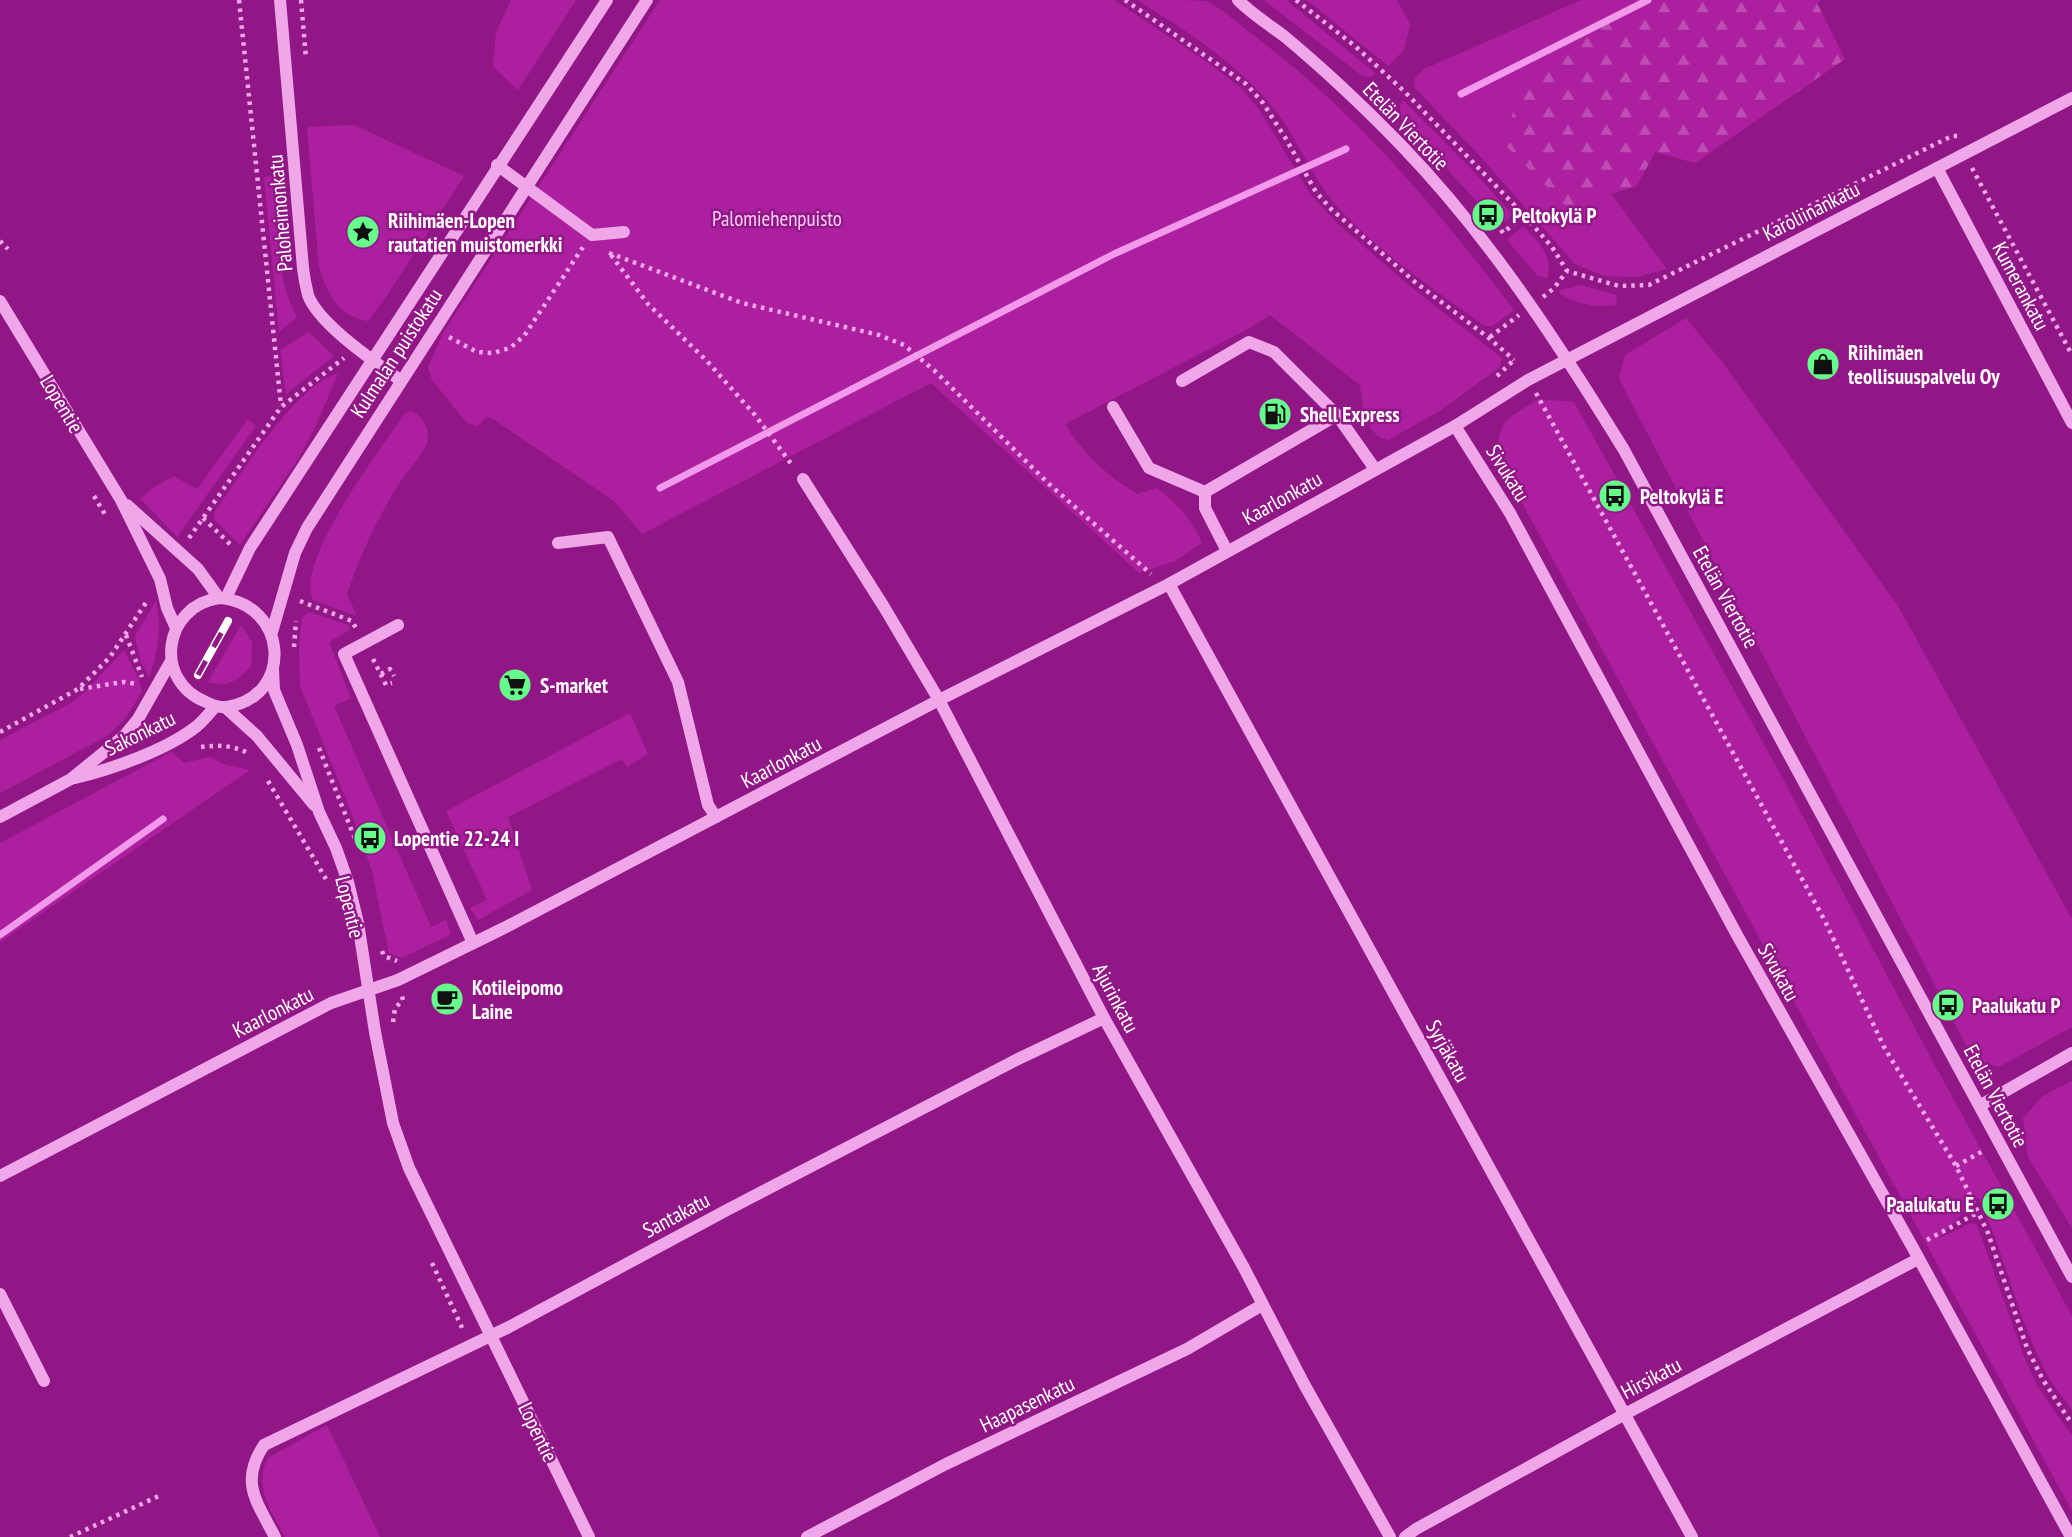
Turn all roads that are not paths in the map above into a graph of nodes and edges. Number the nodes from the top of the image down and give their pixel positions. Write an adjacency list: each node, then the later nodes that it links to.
1 (280, 0): 12 (street, Paloheimonkatu)
2 (607, 0): 7 (street, Kulmalan puistokatu)
3 (647, 0): 9 (street, Kulmalan puistokatu)
4 (1229, 0): 5 (street, Etelän Viertotie)
5 (1242, 4): 13 (street, Etelän Viertotie)
6 (2072, 98): 8 (street, Karoliinankatu)
7 (498, 165): 9 (street); 12 (street, Kulmalan puistokatu)
8 (1937, 168): 13 (street, Karoliinankatu); 18 (street, Kumerankatu)
9 (527, 186): 10 (street); 14 (street, Kulmalan puistokatu)
10 (624, 232)
11 (0, 301): 23 (street, Lopentie)
12 (373, 359): 14 (street, Paloheimonkatu); 27 (street, Kulmalan puistokatu)
13 (1567, 359): 19 (street, Kaarlonkatu); 43 (street, Etelän Viertotie)
14 (401, 381): 30 (street, Kulmalan puistokatu)
15 (1182, 381): 17 (street)
16 (1113, 407): 22 (street)
17 (1337, 415): 20 (street); 22 (street)
18 (2072, 423)
19 (1455, 425): 20 (street, Kaarlonkatu); 45 (street, Sivukatu)
20 (1375, 469): 25 (street, Kaarlonkatu)
21 (803, 479): 33 (street, Ajurinkatu)
22 (1205, 492): 25 (street)
23 (121, 500): 27 (street, Lopentie); 29 (street, Lopentie)
24 (558, 543): 38 (street)
25 (1227, 551): 26 (street, Kaarlonkatu)
26 (1169, 584): 33 (street, Kaarlonkatu); 51 (street, Syrjäkatu)
27 (223, 598): 29 (street); 30 (street)
28 (398, 625): 39 (street)
29 (176, 628): 31 (street)
30 (272, 632): 32 (street)
31 (171, 661): 34 (street); 35 (street, Sakonkatu)
32 (273, 669): 34 (street); 36 (street, Lopentie)
33 (939, 700): 38 (street, Kaarlonkatu); 41 (street, Ajurinkatu)
34 (221, 707): 35 (street, Sakonkatu); 36 (street, Lopentie)
35 (71, 779): 37 (street, Sakonkatu)
36 (319, 812): 40 (street, Lopentie)
37 (0, 817)
38 (716, 817): 39 (street, Kaarlonkatu)
39 (473, 943): 40 (street, Kaarlonkatu)
40 (369, 991): 44 (street, Kaarlonkatu); 49 (street, Lopentie)
41 (1104, 1018): 48 (street, Ajurinkatu); 49 (street, Santakatu)
42 (2072, 1053): 43 (street)
43 (1980, 1105): 46 (street, Etelän Viertotie)
44 (0, 1176)
45 (1916, 1253): 51 (street, Hirsikatu); 58 (street, Sivukatu)
46 (2072, 1277)
47 (0, 1294): 50 (street)
48 (1262, 1305): 54 (street, Haapasenkatu); 55 (street, Ajurinkatu)
49 (489, 1336): 52 (street, Santakatu); 53 (street, Lopentie)
50 (44, 1381)
51 (1625, 1413): 56 (street, Hirsikatu); 57 (street, Syrjäkatu)
52 (275, 1537)
53 (589, 1537)
54 (807, 1537)
55 (1390, 1537)
56 (1405, 1537)
57 (1692, 1537)
58 (2071, 1537)

